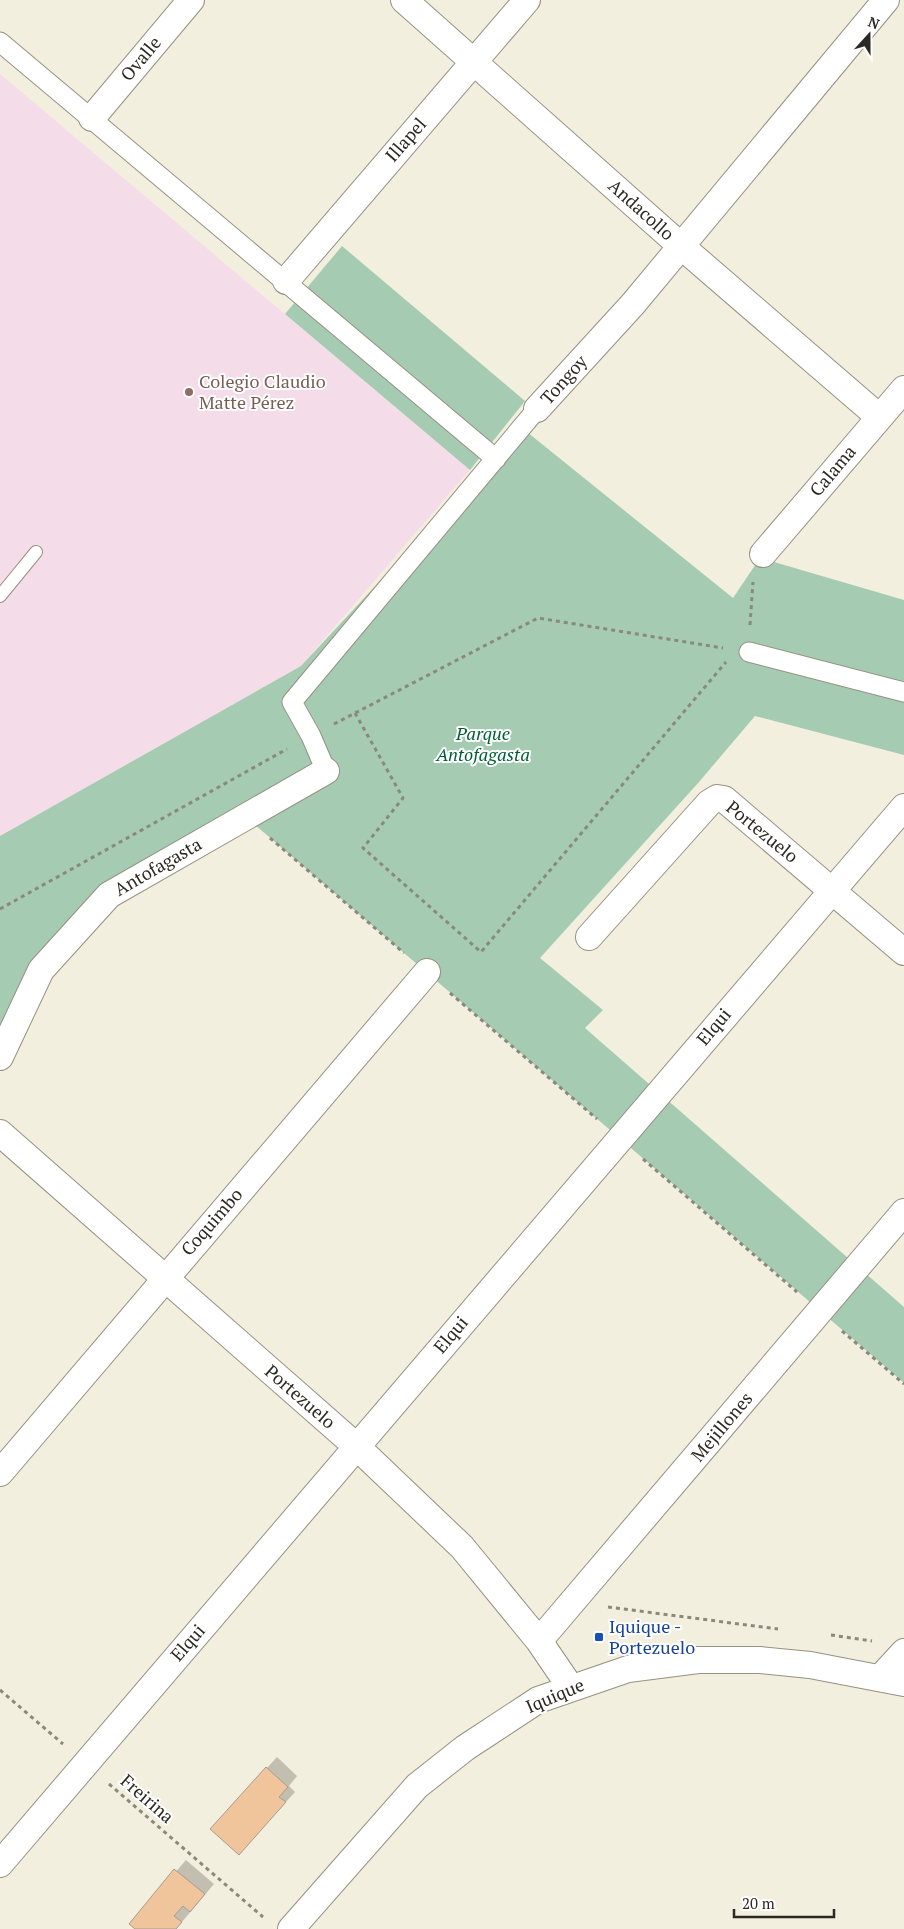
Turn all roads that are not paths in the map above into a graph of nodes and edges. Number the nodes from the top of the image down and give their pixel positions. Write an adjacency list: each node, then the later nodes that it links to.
1 (191, 0): 7 (street, Ovalle)
2 (404, 0): 6 (street, Andacollo)
3 (527, 0): 6 (street, Illapel)
4 (886, 0): 8 (street, Tongoy)
5 (0, 42): 7 (street)
6 (474, 61): 8 (street, Andacollo); 9 (street, Illapel)
7 (92, 118): 9 (street)
8 (681, 246): 11 (street, Tongoy); 12 (street, Andacollo)
9 (286, 281): 13 (street)
10 (904, 390): 12 (street, Calama)
11 (538, 409): 13 (street, Tongoy)
12 (879, 417): 15 (street, Calama)
13 (496, 459): 19 (street, Tongoy)
14 (36, 552): 16 (lane)
15 (763, 554)
16 (0, 596)
17 (742, 651): 18 (street)
18 (904, 692)
19 (326, 771): 25 (street, Antofagasta)
20 (904, 807): 21 (street, Elqui)
21 (832, 890): 22 (street, Portezuelo); 23 (street, Portezuelo); 29 (street, Elqui)
22 (589, 937)
23 (904, 952)
24 (427, 972): 28 (street, Coquimbo)
25 (0, 1057)
26 (0, 1133): 28 (street, Portezuelo)
27 (904, 1212): 31 (street, Mejillones)
28 (165, 1277): 29 (street, Portezuelo); 30 (street, Coquimbo)
29 (356, 1446): 31 (street, Portezuelo); 35 (street, Elqui)
30 (0, 1473)
31 (539, 1641): 34 (street, Portezuelo)
32 (904, 1652): 33 (street)
33 (893, 1680): 34 (street, Iquique)
34 (571, 1688): 36 (street, Iquique)
35 (0, 1864)
36 (280, 1926)

